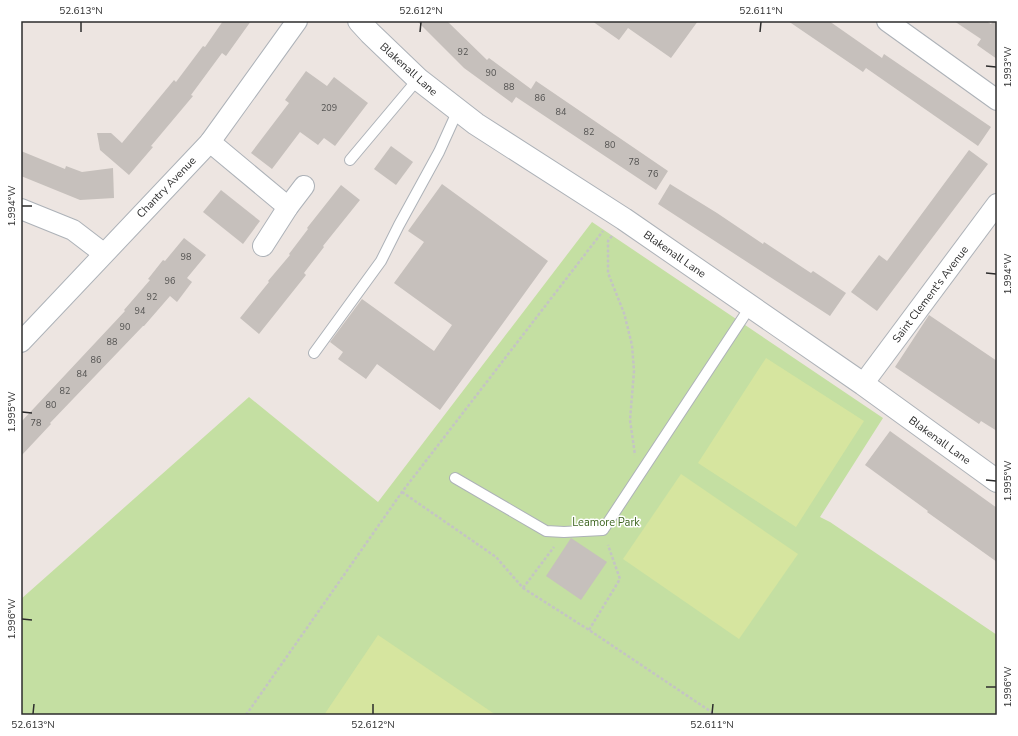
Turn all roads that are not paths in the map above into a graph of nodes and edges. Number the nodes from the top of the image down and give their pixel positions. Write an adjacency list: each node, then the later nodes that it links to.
1 (297, 21): 7 (street, Chantry Avenue)
2 (359, 21): 4 (street, Blakenall Lane)
3 (887, 21): 5 (street)
4 (418, 79): 6 (street, Blakenall Lane); 8 (lane)
5 (997, 100)
6 (458, 110): 15 (street, Blakenall Lane); 17 (lane)
7 (210, 142): 11 (street); 14 (street, Chantry Avenue)
8 (350, 160)
9 (304, 186): 11 (street)
10 (997, 204): 18 (street, Saint Clement's Avenue)
11 (288, 207): 13 (street)
12 (21, 209): 14 (street)
13 (263, 246)
14 (103, 253): 16 (street, Chantry Avenue)
15 (750, 306): 18 (street, Blakenall Lane); 19 (lane)
16 (21, 342)
17 (314, 353)
18 (863, 384): 20 (street, Blakenall Lane)
19 (455, 478)
20 (997, 481)

